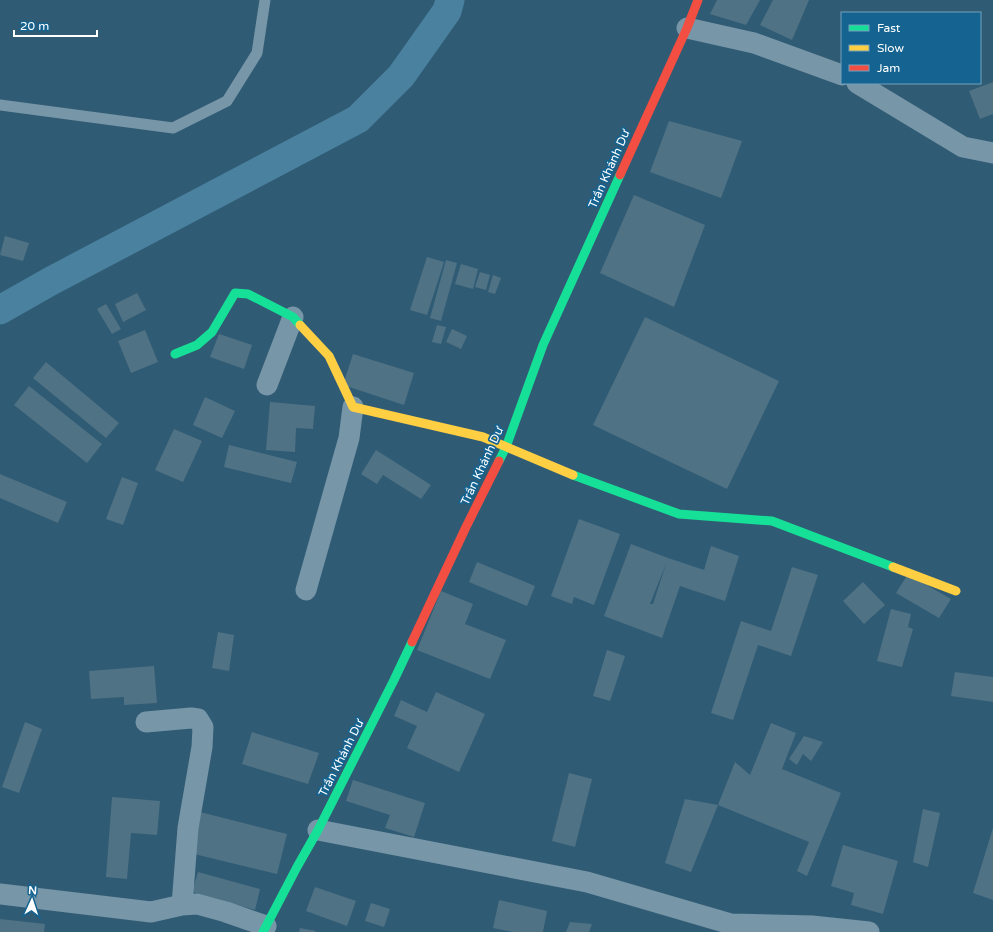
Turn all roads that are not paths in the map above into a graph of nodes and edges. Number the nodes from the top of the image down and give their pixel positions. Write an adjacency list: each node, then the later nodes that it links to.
1 (265, 0): 6 (lane)
2 (698, 0): 3 (street, Trần Khánh Dư)
3 (687, 28): 4 (street); 12 (street, Trần Khánh Dư)
4 (841, 75)
5 (859, 84): 7 (street)
6 (0, 105)
7 (993, 153)
8 (293, 317): 9 (street); 10 (street); 11 (street)
9 (175, 354)
10 (267, 385)
11 (353, 407): 12 (street); 13 (street)
12 (506, 447): 14 (street); 16 (street, Trần Khánh Dư)
13 (306, 590)
14 (956, 591)
15 (146, 722): 18 (street)
16 (318, 830): 19 (street); 20 (street, Trần Khánh Dư)
17 (0, 894): 18 (street)
18 (182, 905): 20 (street)
19 (747, 928): 21 (street)
20 (265, 929)
21 (869, 932)

